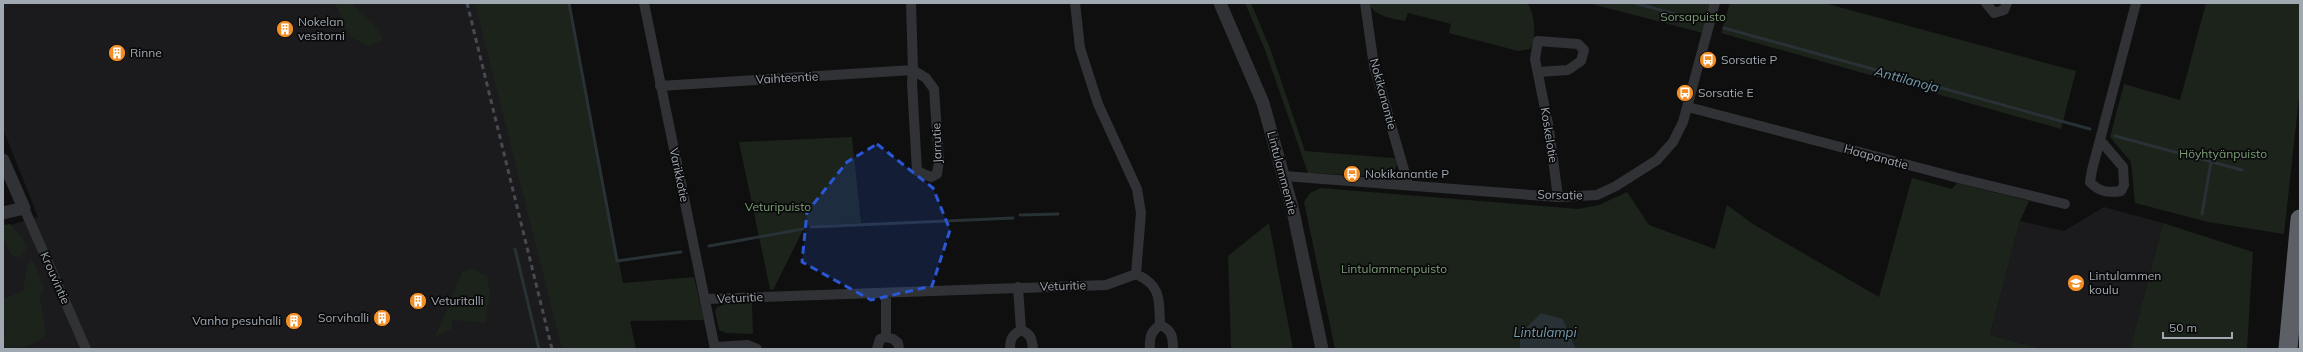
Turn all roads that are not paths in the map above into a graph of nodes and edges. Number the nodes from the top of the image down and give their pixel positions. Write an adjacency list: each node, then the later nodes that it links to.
1 (644, 3): 12 (street, Varikkotie)
2 (911, 3): 10 (street, Jarrutie)
3 (1075, 3): 23 (street)
4 (1220, 3): 16 (street, Lintulammentie)
5 (1365, 3): 17 (street, Nokikanantie)
6 (1715, 3): 13 (street, Sorsatie)
7 (1986, 3): 8 (street)
8 (2007, 3)
9 (2136, 3): 14 (street)
10 (914, 70): 10 (street, Jarrutie); 12 (street, Vaihteentie)
11 (1538, 72): 11 (street, Koskelotie); 18 (street, Koskelotie)
12 (660, 86): 26 (street, Varikkotie)
13 (1688, 107): 18 (street, Sorsatie); 19 (street, Haapanatie)
14 (2100, 140): 14 (street)
15 (3, 160): 20 (street)
16 (1284, 176): 17 (street, Sorsatie); 39 (street, Lintulammentie)
17 (1408, 184): 18 (street, Sorsatie)
18 (1558, 197)
19 (2065, 204)
20 (24, 208): 21 (street); 31 (street, Krouvintie)
21 (3, 213)
22 (2300, 219): 40 (highway)
23 (1136, 274): 24 (street, Veturitie); 27 (street)
24 (1018, 287): 25 (street, Veturitie); 28 (street)
25 (886, 293): 26 (street, Veturitie); 29 (street)
26 (706, 299): 30 (street, Varikkotie)
27 (1160, 325): 37 (street); 38 (street)
28 (1021, 330): 35 (street); 36 (street)
29 (886, 336): 33 (street); 34 (street)
30 (715, 348): 32 (street, Varikkotie)
31 (86, 349)
32 (757, 349)
33 (877, 349)
34 (898, 349)
35 (1010, 349)
36 (1033, 349)
37 (1150, 349)
38 (1173, 349)
39 (1322, 349)
40 (2288, 349)

